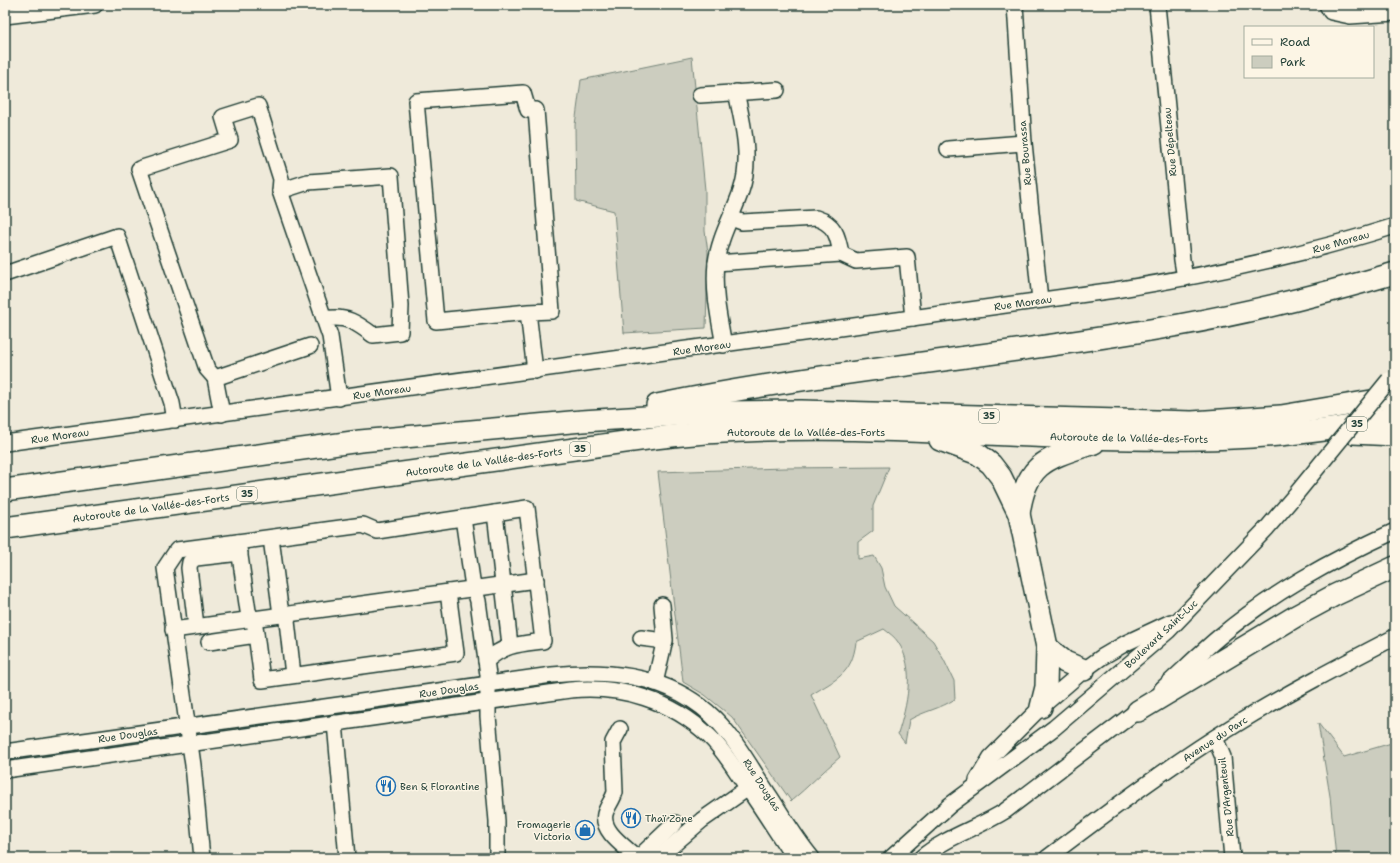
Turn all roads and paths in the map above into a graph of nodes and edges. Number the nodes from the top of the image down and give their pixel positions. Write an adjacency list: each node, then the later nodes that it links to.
1 (95, 5): 5 (street)
2 (1015, 5): 11 (street, Rue Bourassa)
3 (1157, 5): 20 (street, Rue Dépelteau)
4 (1327, 5): 6 (street)
5 (79, 6): 7 (street)
6 (1395, 13)
7 (5, 16)
8 (777, 90): 9 (street)
9 (736, 92): 10 (street); 14 (street)
10 (700, 95)
11 (1024, 143): 12 (street); 21 (street, Rue Bourassa)
12 (948, 149)
13 (280, 190): 24 (street); 24 (street); 28 (street)
14 (731, 218): 16 (street); 17 (street)
15 (1395, 226): 20 (street, Rue Moreau)
16 (841, 254): 17 (street); 23 (street)
17 (716, 263): 25 (street)
18 (1395, 273): 34 (highway)
19 (5, 274): 33 (street)
20 (1185, 278): 21 (street, Rue Moreau)
21 (1040, 300): 23 (street, Rue Moreau)
22 (528, 312): 22 (street); 27 (street)
23 (913, 318): 25 (street, Rue Moreau)
24 (325, 319): 30 (street)
25 (724, 345): 27 (street, Rue Moreau)
26 (310, 346): 28 (street)
27 (535, 371): 30 (street, Rue Moreau)
28 (216, 378): 31 (street)
29 (1393, 383): 34 (highway, Autoroute de la Vallée-des-Forts / 35); 55 (street, Boulevard Saint-Luc, bridge)
30 (339, 398): 31 (street, Rue Moreau)
31 (222, 414): 33 (street, Rue Moreau)
32 (1395, 417): 35 (highway, Autoroute de la Vallée-des-Forts / 35)
33 (175, 420): 39 (street, Rue Moreau)
34 (582, 421): 40 (highway, Autoroute de la Vallée-des-Forts / 35)
35 (1319, 430): 37 (highway); 38 (highway, Autoroute de la Vallée-des-Forts / 35)
36 (919, 433): 38 (highway, Autoroute de la Vallée-des-Forts / 35); 42 (highway); 44 (highway, Autoroute de la Vallée-des-Forts / 35)
37 (1395, 435)
38 (1108, 439): 42 (highway)
39 (5, 443)
40 (5, 490)
41 (495, 513): 43 (street); 49 (street); 50 (street)
42 (1019, 514): 65 (highway)
43 (463, 518): 46 (street); 51 (street)
44 (5, 528)
45 (1395, 531): 73 (street)
46 (271, 538): 47 (street); 54 (street)
47 (239, 547): 56 (street); 57 (street); 58 (street)
48 (1395, 567): 73 (highway)
49 (536, 580): 50 (street); 64 (street)
50 (504, 585): 51 (street); 64 (street)
51 (475, 589): 52 (street); 66 (street)
52 (448, 592): 54 (street); 68 (street)
53 (662, 605): 62 (street)
54 (283, 614): 56 (street); 68 (street)
55 (1183, 616): 67 (street); 82 (street, Boulevard Saint-Luc)
56 (252, 618): 57 (street); 59 (street)
57 (196, 626): 58 (street)
58 (173, 630): 75 (street)
59 (256, 635): 63 (street); 68 (street)
60 (1395, 637): 77 (street, Avenue du Parc)
61 (641, 638): 62 (street)
62 (664, 641): 69 (street)
63 (209, 642)
64 (510, 646): 66 (street)
65 (1047, 647): 67 (highway); 72 (highway)
66 (486, 661): 70 (street)
67 (1084, 670): 72 (street)
68 (293, 675)
69 (655, 683): 70 (street, Rue Douglas); 81 (street, Rue Douglas)
70 (488, 684): 71 (street); 75 (street, Rue Douglas)
71 (488, 702): 74 (street, Rue Douglas); 81 (street, Rue Douglas); 86 (street)
72 (1041, 707): 82 (street)
73 (1138, 711): 92 (street)
74 (335, 723): 78 (street, Rue Douglas); 85 (street)
75 (188, 727): 78 (street); 79 (street, Rue Douglas)
76 (620, 729): 87 (street)
77 (1215, 738): 93 (street, Avenue du Parc); 94 (street, Rue D'Argenteuil)
78 (190, 744): 80 (street, Rue Douglas); 84 (street)
79 (5, 752)
80 (5, 770)
81 (753, 784): 88 (street); 89 (street, Rue Douglas); 90 (street, Rue Douglas)
82 (974, 786): 91 (street, Boulevard Saint-Luc)
83 (675, 823): 87 (street)
84 (202, 858)
85 (347, 858)
86 (497, 858)
87 (637, 858)
88 (658, 858)
89 (794, 858)
90 (812, 858)
91 (891, 858)
92 (921, 858)
93 (1047, 858)
94 (1232, 858)

